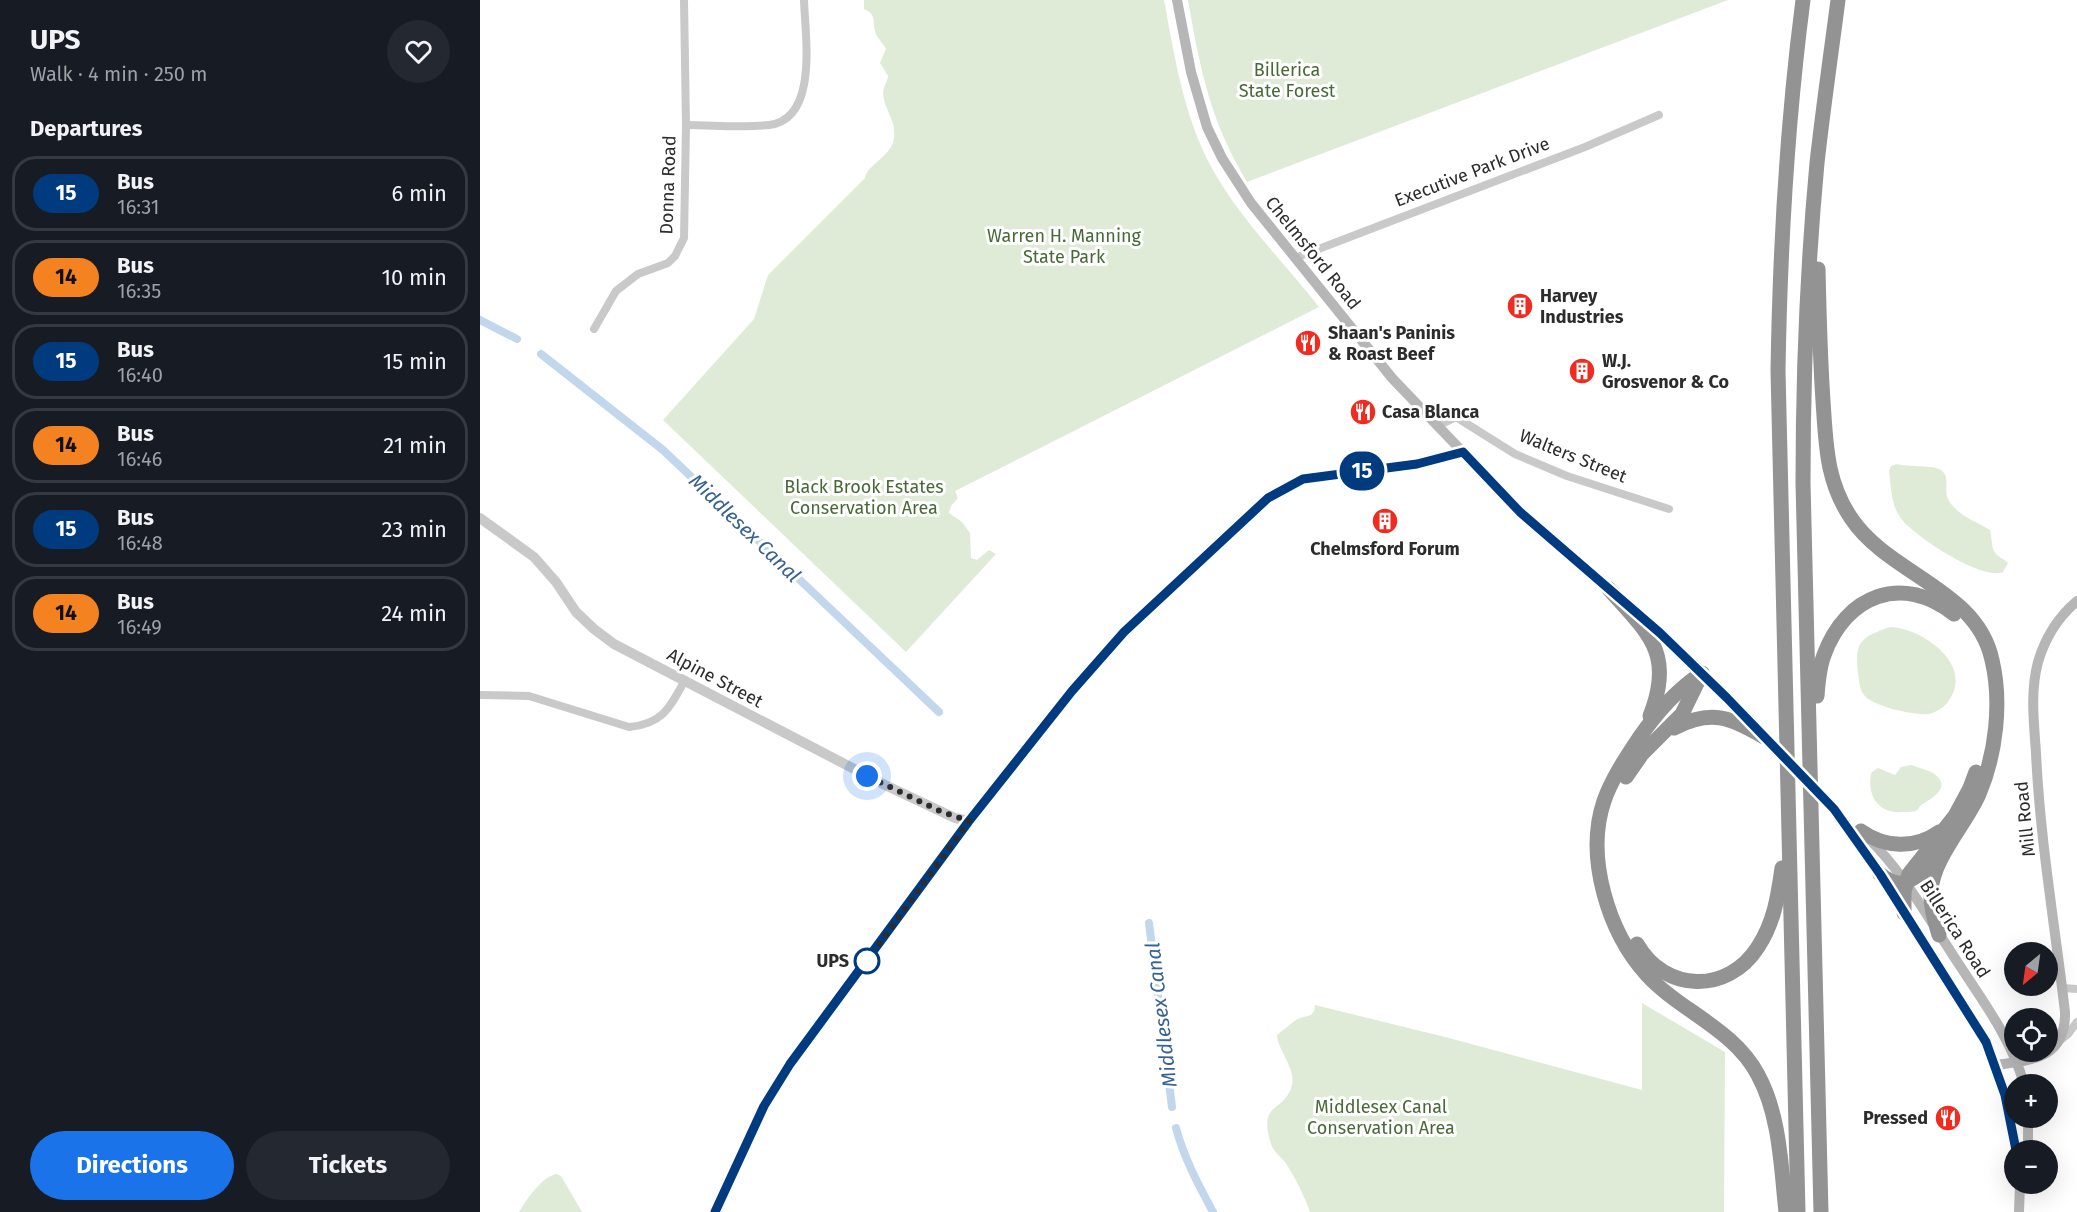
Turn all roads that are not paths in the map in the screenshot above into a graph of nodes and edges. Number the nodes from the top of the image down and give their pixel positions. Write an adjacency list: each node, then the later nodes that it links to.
1 (684, 0): 7 (street, Donna Road)
2 (804, 0): 7 (street)
3 (1177, 0): 9 (main road, Chelmsford Road)
4 (1803, 0): 26 (highway)
5 (1838, 0): 8 (highway)
6 (1659, 115): 9 (street, Executive Park Drive)
7 (686, 125): 10 (street, Donna Road)
8 (1815, 194): 24 (highway); 30 (highway)
9 (1295, 258): 11 (main road, Chelmsford Road)
10 (594, 329)
11 (1438, 426): 12 (main road, Chelmsford Road); 13 (street, Walters Street)
12 (1463, 452): 14 (main road, Chelmsford Road); 27 (street)
13 (1669, 509)
14 (1520, 512): 16 (main road, Billerica Road)
15 (480, 518): 19 (street, Alpine Street)
16 (1608, 588): 18 (main road, Billerica Road); 22 (highway)
17 (2077, 601): 35 (main road, Mill Road)
18 (1702, 673): 21 (highway); 22 (highway); 23 (main road, Billerica Road)
19 (685, 680): 20 (street); 27 (street, Alpine Street)
20 (480, 695)
21 (1666, 732): 23 (highway); 26 (highway)
22 (1643, 733): 49 (highway)
23 (1764, 737): 25 (main road, Billerica Road, bridge)
24 (1811, 762): 28 (highway); 51 (highway)
25 (1834, 809): 29 (main road, Billerica Road); 31 (main road, Billerica Road)
26 (1788, 815): 50 (highway)
27 (969, 821): 48 (street)
28 (1947, 826): 29 (highway); 32 (highway)
29 (1861, 831): 32 (main road, Billerica Road)
30 (1949, 845): 32 (highway); 34 (highway)
31 (1880, 874): 32 (highway); 33 (main road, Billerica Road)
32 (1905, 883): 33 (highway); 34 (main road, Billerica Road)
33 (1904, 914): 42 (main road, Billerica Road)
34 (1940, 935): 38 (main road, Billerica Road)
35 (2062, 988): 36 (street); 39 (main road, Mill Road)
36 (2077, 989)
37 (2077, 1022): 40 (street)
38 (2004, 1035)
39 (2058, 1036)
40 (2058, 1040)
41 (2004, 1055): 42 (main road)
42 (1994, 1060): 43 (main road); 46 (main road, Billerica Road)
43 (2004, 1061)
44 (2016, 1062): 45 (main road, Billerica Road)
45 (2020, 1074)
46 (2015, 1140)
47 (2020, 1194): 52 (main road)
48 (715, 1212)
49 (1786, 1212)
50 (1798, 1212)
51 (1821, 1212)
52 (2019, 1212)

